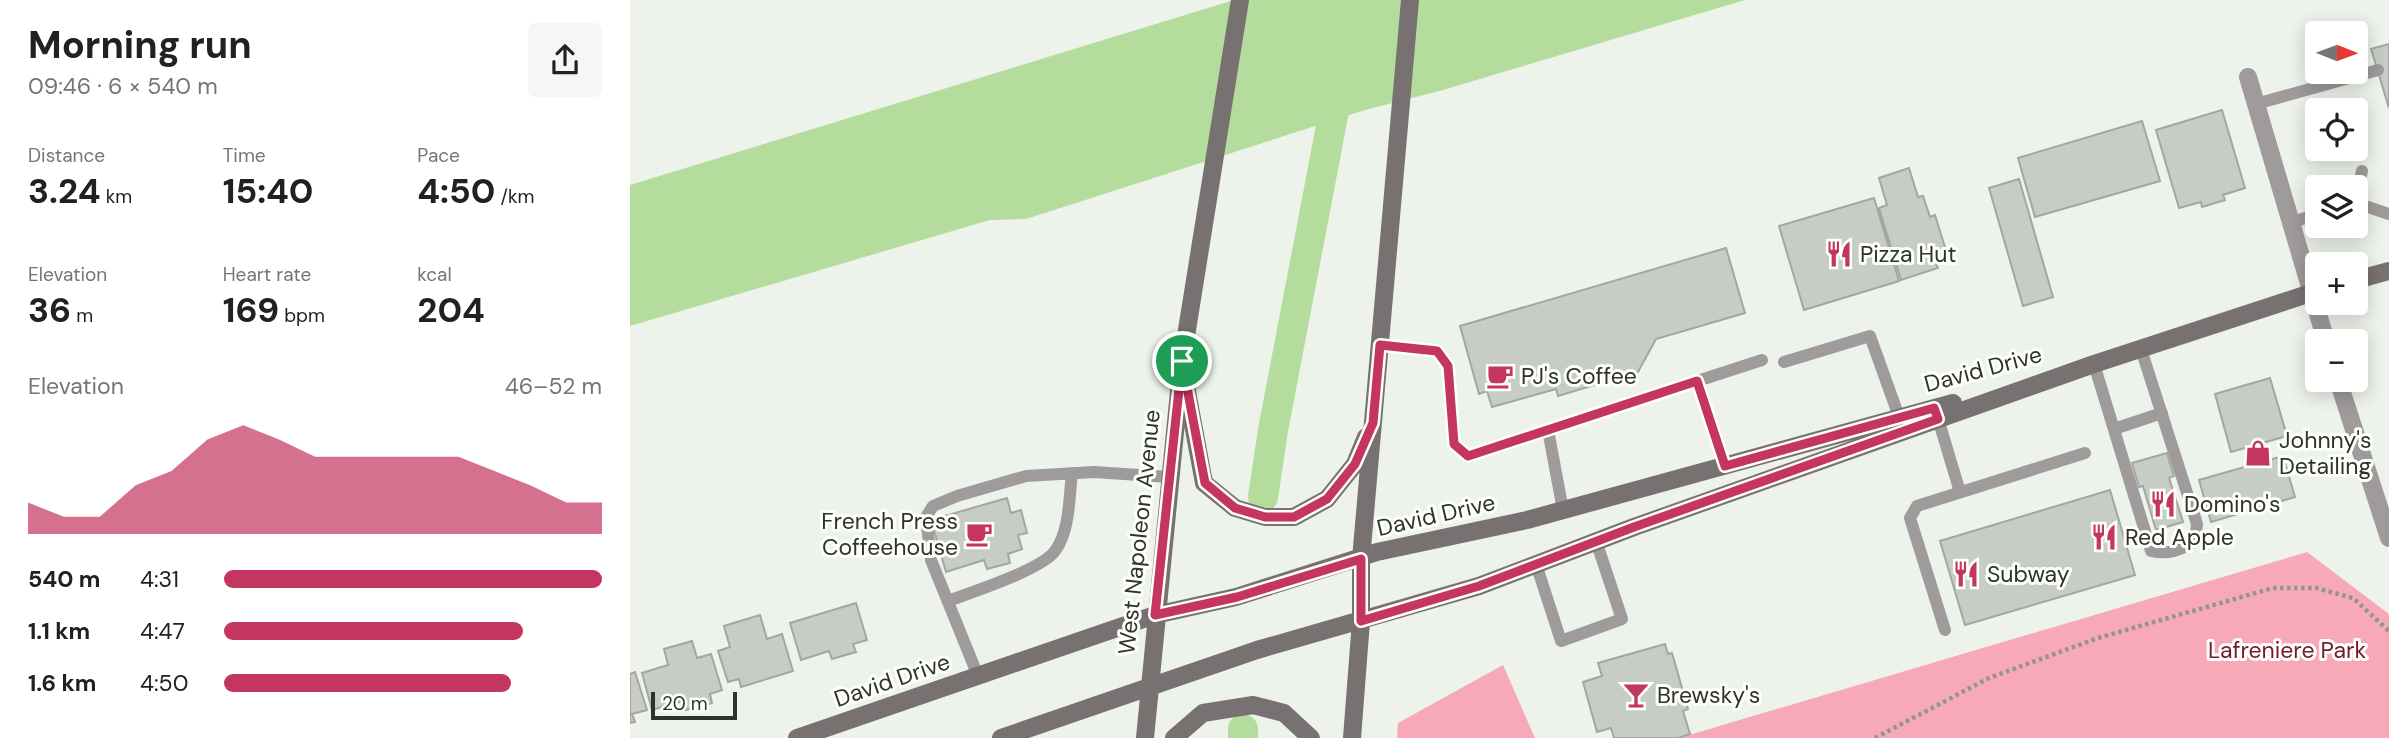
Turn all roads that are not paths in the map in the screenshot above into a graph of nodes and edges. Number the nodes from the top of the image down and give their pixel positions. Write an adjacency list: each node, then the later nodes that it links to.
1 (1240, 0): 19 (main road, West Napoleon Avenue)
2 (1410, 0): 16 (main road)
3 (2378, 70): 5 (lane)
4 (2248, 77): 5 (street)
5 (2256, 104): 11 (street)
6 (2362, 171): 7 (lane)
7 (2361, 175)
8 (2368, 207): 9 (lane)
9 (2389, 214)
10 (2305, 218): 11 (lane)
11 (2290, 223): 12 (street)
12 (2305, 268)
13 (2389, 271): 14 (main road)
14 (2368, 277)
15 (2305, 295): 17 (main road, David Drive)
16 (1380, 345): 26 (main road); 29 (lane)
17 (2141, 349): 21 (main road, David Drive); 24 (lane)
18 (1762, 360): 22 (lane)
19 (1182, 361): 26 (main road); 33 (main road, West Napoleon Avenue)
20 (1784, 362): 27 (lane)
21 (2094, 364): 25 (main road, David Drive); 28 (lane)
22 (1697, 381): 29 (lane); 31 (lane)
23 (2342, 392): 36 (street)
24 (2162, 413): 28 (lane); 28 (lane)
25 (1936, 414): 27 (main road, David Drive); 34 (lane)
26 (1373, 423): 38 (main road)
27 (1902, 425): 31 (main road, David Drive); 37 (main road, David Drive)
28 (2114, 429)
29 (1548, 430): 35 (lane)
30 (2085, 453): 34 (lane)
31 (1725, 466): 35 (main road, David Drive)
32 (1072, 473): 33 (lane); 40 (lane); 40 (lane)
33 (1170, 477): 41 (main road, West Napoleon Avenue)
34 (1960, 492): 43 (lane)
35 (1563, 510): 38 (main road, David Drive)
36 (2389, 538)
37 (1596, 541): 39 (main road, David Drive); 39 (lane)
38 (1361, 559): 41 (main road, David Drive); 42 (main road)
39 (1536, 564): 42 (main road, David Drive)
40 (948, 601): 44 (lane)
41 (1155, 615): 44 (main road, David Drive); 45 (main road, West Napoleon Avenue)
42 (1361, 621): 45 (main road, David Drive); 51 (main road)
43 (1945, 630)
44 (978, 676): 46 (main road, David Drive)
45 (1149, 685): 47 (main road, David Drive); 48 (main road, West Napoleon Avenue)
46 (797, 738)
47 (1002, 738)
48 (1145, 738)
49 (1174, 738): 50 (main road)
50 (1311, 738)
51 (1352, 738)

